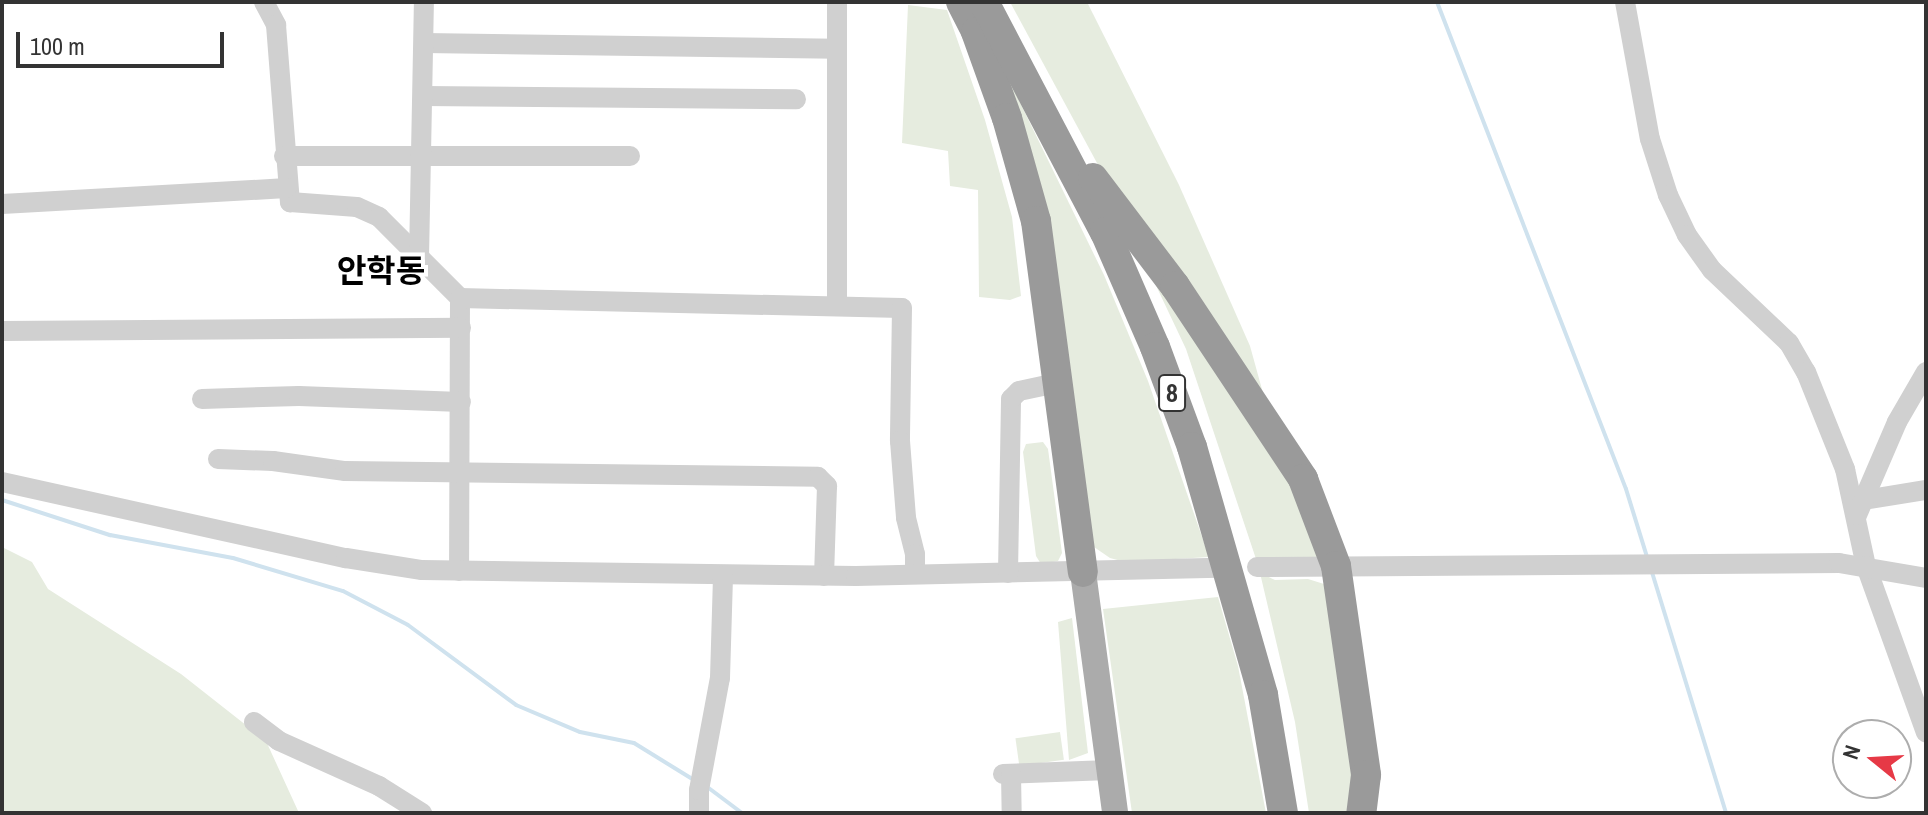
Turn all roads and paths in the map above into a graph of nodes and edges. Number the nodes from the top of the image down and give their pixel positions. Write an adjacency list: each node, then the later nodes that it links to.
1 (264, 2): 13 (street)
2 (424, 2): 8 (street)
3 (837, 2): 9 (street)
4 (961, 2): 24 (highway)
5 (984, 2): 52 (highway, 8)
6 (1001, 2): 15 (highway, 8)
7 (1625, 2): 33 (street)
8 (424, 43): 9 (street); 10 (street)
9 (836, 49): 20 (street)
10 (423, 96): 11 (street); 12 (street)
11 (796, 99)
12 (422, 155): 13 (street); 14 (street); 18 (street)
13 (284, 156): 16 (street)
14 (630, 156)
15 (1089, 173): 34 (highway); 53 (highway, 8)
16 (287, 188): 17 (street); 18 (street)
17 (2, 204)
18 (419, 258): 19 (street)
19 (460, 298): 20 (street); 21 (street)
20 (837, 305): 41 (street)
21 (461, 328): 22 (street); 26 (street)
22 (2, 331)
23 (1926, 372): 28 (street)
24 (1057, 383): 39 (highway); 40 (street)
25 (202, 399): 26 (street)
26 (461, 402): 30 (street)
27 (1926, 404): 28 (street)
28 (1905, 407): 33 (street)
29 (218, 459): 30 (street)
30 (460, 472): 38 (street); 43 (street)
31 (2, 482): 38 (street)
32 (1926, 490): 33 (street)
33 (1860, 507): 35 (street)
34 (1336, 566): 35 (street); 36 (street); 54 (highway)
35 (1866, 566): 44 (street); 46 (street)
36 (1257, 567)
37 (1219, 568): 39 (street)
38 (459, 571): 42 (street)
39 (1083, 572): 40 (street); 47 (main road)
40 (1008, 573): 41 (street)
41 (915, 574): 43 (street)
42 (723, 576): 43 (street); 49 (street)
43 (824, 576)
44 (1926, 578)
45 (254, 722): 48 (street)
46 (1926, 733)
47 (1109, 770): 50 (street); 51 (main road)
48 (422, 813)
49 (699, 813)
50 (1012, 813)
51 (1115, 813)
52 (1283, 813)
53 (1297, 813)
54 (1361, 813)

